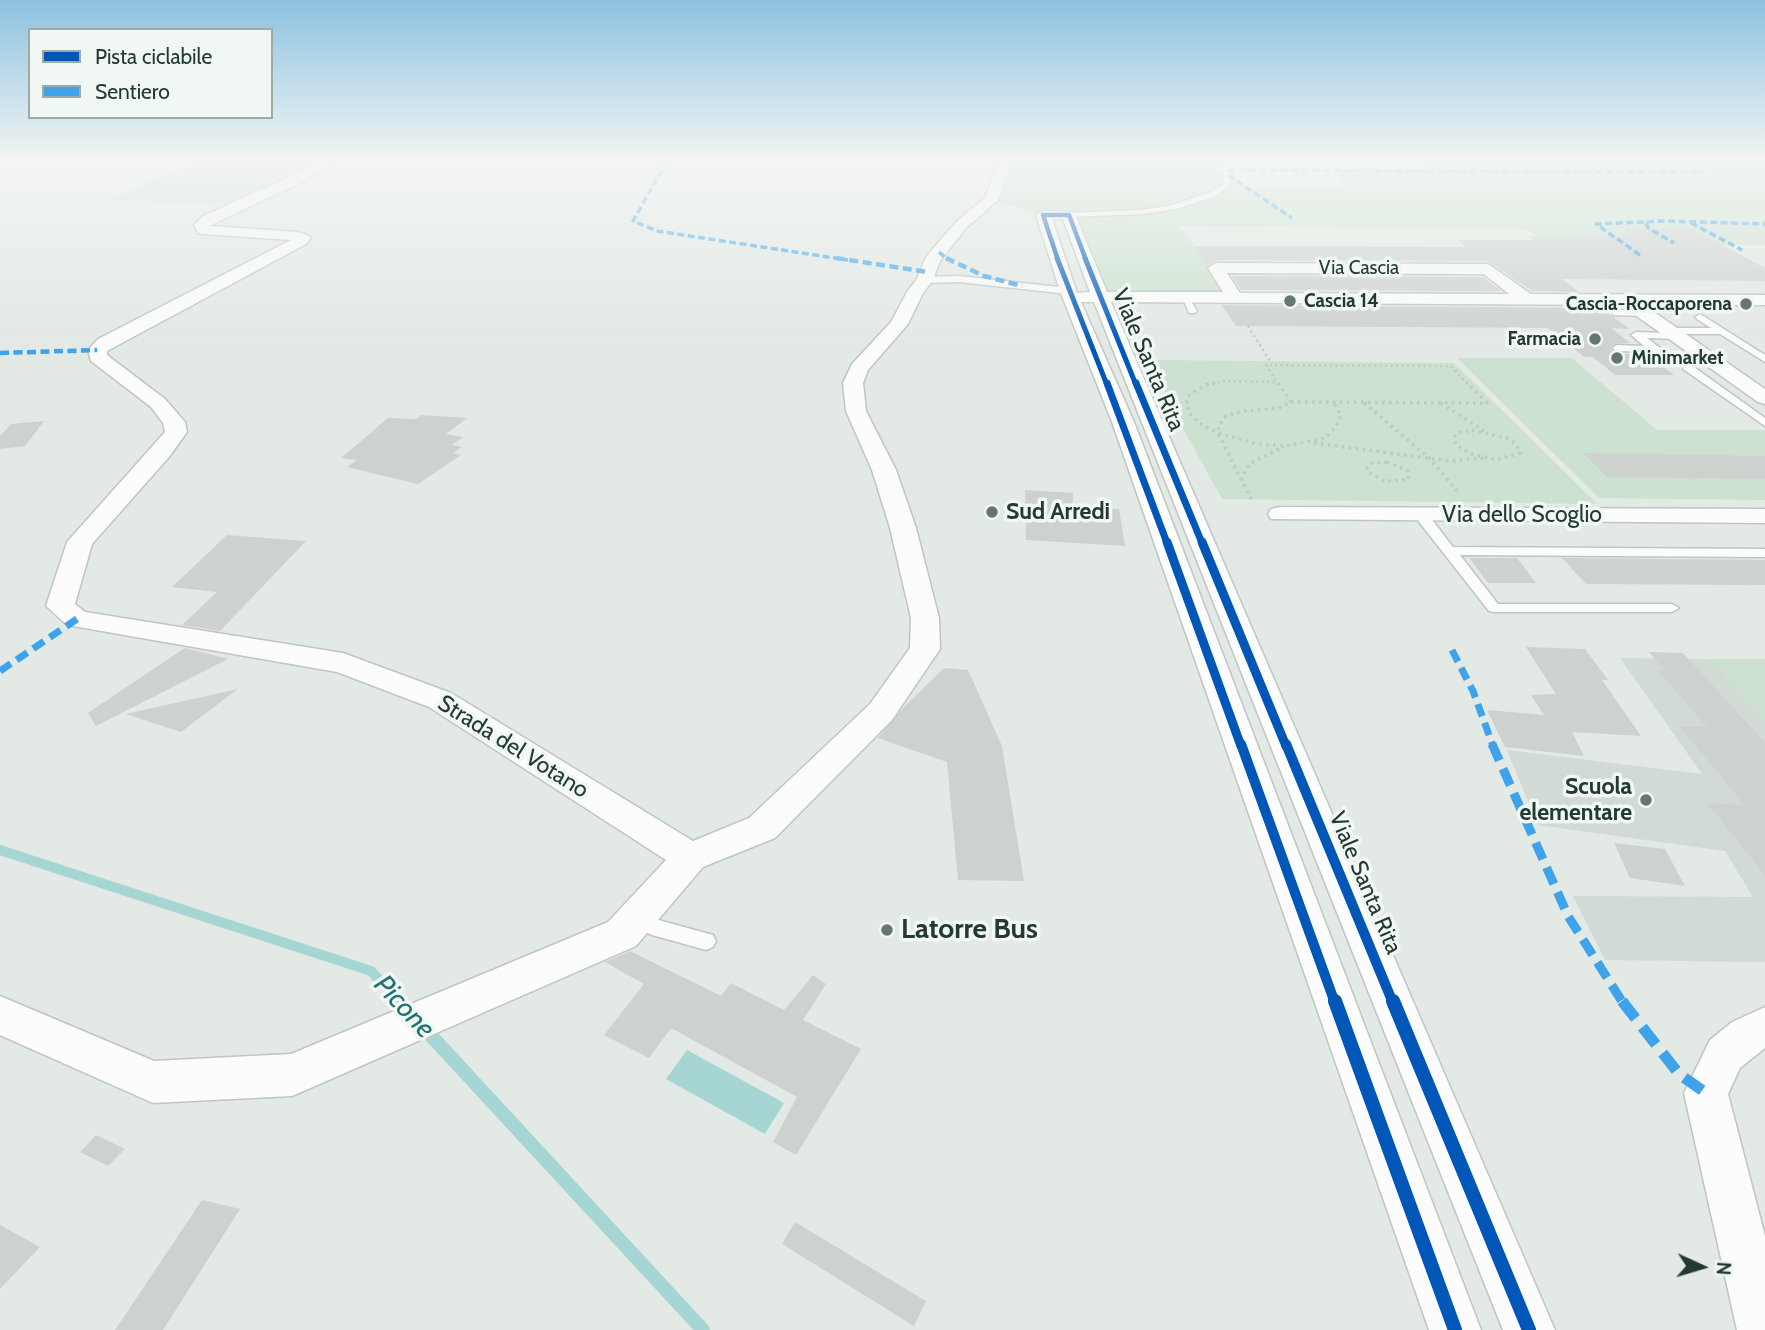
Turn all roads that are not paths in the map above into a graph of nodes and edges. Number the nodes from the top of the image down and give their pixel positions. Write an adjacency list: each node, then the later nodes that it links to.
1 (203, 223): 31 (street, Strada del Votano)
2 (963, 223): 5 (street)
3 (1046, 223): 6 (street, Viale Santa Rita)
4 (1072, 223): 7 (street, Viale Santa Rita)
5 (925, 280): 6 (lane); 31 (street)
6 (1069, 294): 7 (street, Via Cascia); 23 (street, Viale Santa Rita)
7 (1100, 297): 8 (street, Via Cascia); 23 (street, Viale Santa Rita)
8 (1235, 299): 9 (street, Via Cascia); 9 (street, Via Cascia)
9 (1528, 300): 11 (street, Via Cascia)
10 (1765, 300): 11 (street, Via Cascia)
11 (1621, 307): 14 (street)
12 (1700, 317): 13 (lane)
13 (1721, 331): 14 (lane); 17 (lane)
14 (1673, 333): 16 (lane); 18 (street)
15 (1617, 348): 16 (lane)
16 (1654, 349): 18 (lane)
17 (1765, 359)
18 (1711, 360): 21 (street)
19 (1687, 367): 20 (lane)
20 (1705, 380): 21 (lane); 24 (lane)
21 (1740, 380): 22 (street)
22 (1765, 398)
23 (1137, 420): 36 (street, Viale Santa Rita); 37 (street, Viale Santa Rita)
24 (1765, 422)
25 (1280, 514): 26 (street, Via dello Scoglio)
26 (1421, 515): 27 (street, Via dello Scoglio); 28 (lane)
27 (1765, 516)
28 (1449, 551): 29 (lane); 30 (lane)
29 (1765, 553)
30 (1672, 608)
31 (690, 857): 32 (street)
32 (636, 919): 33 (lane); 34 (street)
33 (706, 941)
34 (0, 1015)
35 (1765, 1026): 38 (street)
36 (1454, 1330)
37 (1530, 1330)
38 (1763, 1330)

